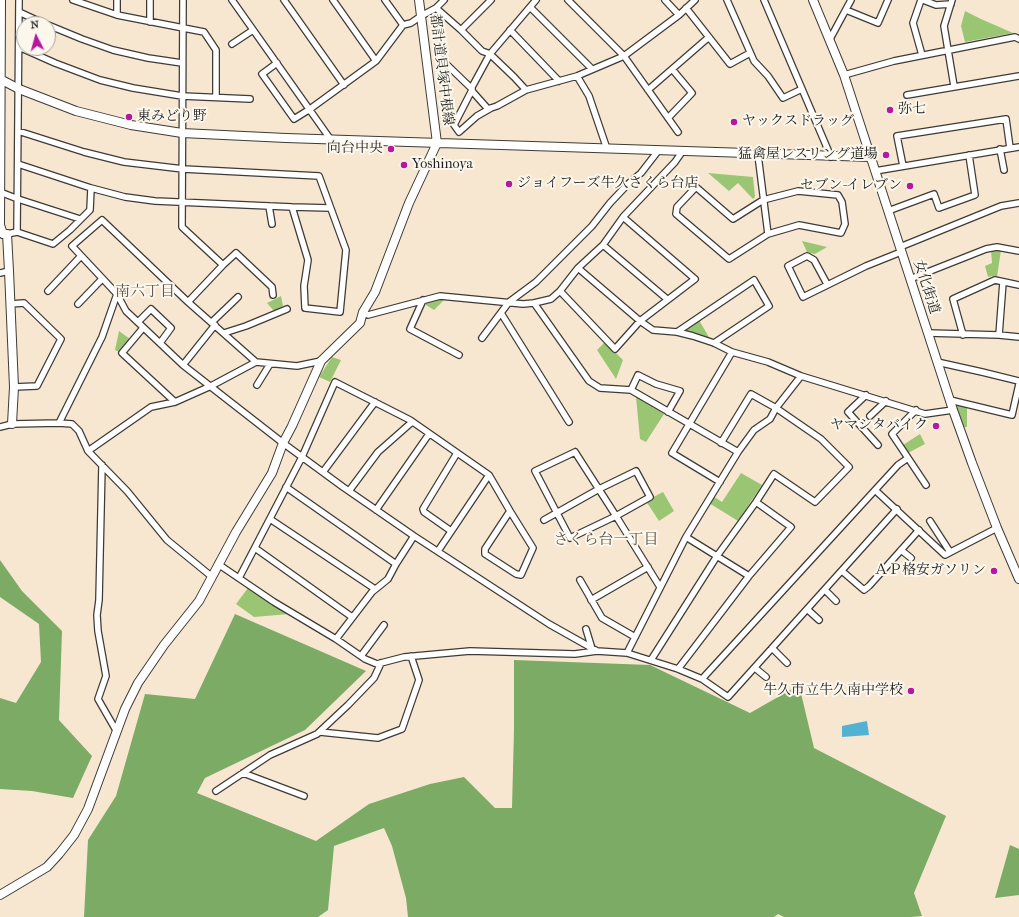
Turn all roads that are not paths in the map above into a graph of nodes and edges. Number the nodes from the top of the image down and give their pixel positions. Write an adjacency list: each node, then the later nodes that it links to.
1 (1, 0): 43 (street)
2 (19, 0): 30 (street)
3 (73, 0): 24 (street)
4 (117, 0): 31 (street)
5 (150, 0): 36 (street)
6 (183, 0): 38 (street)
7 (232, 0): 40 (street)
8 (284, 0): 66 (street)
9 (333, 0): 56 (street)
10 (385, 0): 37 (street)
11 (418, 0): 35 (street, 都計道貝塚中根線)
12 (444, 0): 27 (street)
13 (491, 0): 41 (street)
14 (536, 0): 26 (street)
15 (568, 0): 54 (street)
16 (665, 0): 32 (street)
17 (695, 0): 28 (street)
18 (727, 0): 49 (street)
19 (764, 0): 70 (street)
20 (813, 0): 45 (street, 女化街道)
21 (851, 0): 29 (street)
22 (888, 0): 29 (street)
23 (922, 0): 25 (street); 51 (street)
24 (84, 2): 31 (street)
25 (951, 2): 48 (street)
26 (530, 7): 42 (street); 59 (street)
27 (436, 8): 35 (street); 41 (street)
28 (686, 8): 32 (street); 44 (street)
29 (846, 10): 45 (street)
30 (19, 12): 33 (street); 34 (street)
31 (117, 15): 36 (street)
32 (679, 15): 54 (street)
33 (19, 16)
34 (28, 16)
35 (421, 16): 37 (street); 85 (street, 都計道貝塚中根線)
36 (150, 22): 38 (street)
37 (403, 25): 56 (street)
38 (182, 28): 57 (street); 75 (street)
39 (56, 29): 57 (street)
40 (254, 30): 47 (street); 58 (street)
41 (461, 30): 50 (street)
42 (510, 30): 50 (street); 65 (street)
43 (1, 37): 64 (street)
44 (709, 37): 49 (street); 60 (street)
45 (830, 39): 61 (street, 女化街道)
46 (1019, 39): 48 (street)
47 (232, 44)
48 (947, 50): 51 (street); 67 (street)
49 (750, 53): 70 (street)
50 (490, 54): 69 (street); 71 (street)
51 (922, 55): 61 (street)
52 (19, 56): 68 (street)
53 (39, 56): 74 (street)
54 (624, 56): 59 (street); 72 (street)
55 (440, 58): 69 (street)
56 (376, 61): 66 (street)
57 (182, 63): 74 (street)
58 (277, 63): 78 (street); 78 (street)
59 (592, 69): 62 (street)
60 (672, 69): 72 (street); 79 (street)
61 (844, 75): 96 (street, 女化街道)
62 (577, 76): 65 (street); 88 (street)
63 (1019, 76): 67 (street)
64 (0, 79): 68 (street); 80 (street)
65 (559, 81): 71 (street)
66 (344, 85): 78 (street)
67 (954, 86): 73 (street)
68 (19, 88): 81 (street); 83 (street)
69 (471, 89): 77 (street); 77 (street)
70 (802, 89): 95 (street)
71 (526, 90): 77 (street)
72 (648, 90): 79 (street)
73 (907, 95)
74 (182, 96): 75 (street); 83 (street)
75 (216, 97): 76 (street)
76 (250, 98)
77 (491, 108)
78 (310, 109): 84 (street)
79 (668, 118): 82 (street)
80 (0, 121): 94 (street)
81 (18, 131): 97 (street); 99 (street)
82 (678, 132)
83 (182, 133): 84 (street); 99 (street)
84 (331, 140): 85 (street)
85 (437, 143): 88 (street); 144 (street)
86 (1019, 147): 87 (street)
87 (1010, 148): 89 (street); 98 (street)
88 (607, 149): 90 (street)
89 (1000, 149): 93 (street); 100 (street)
90 (658, 151): 91 (street); 139 (street)
91 (682, 152): 92 (street); 112 (street)
92 (758, 155): 95 (street); 105 (street)
93 (969, 155): 98 (street); 111 (street)
94 (0, 157): 103 (street)
95 (831, 157): 96 (street)
96 (870, 157): 101 (street, 女化街道)
97 (18, 164): 102 (street); 104 (street)
98 (903, 166): 101 (street)
99 (183, 169): 106 (street); 110 (street)
100 (1004, 170)
101 (875, 171): 111 (street, 女化街道)
102 (91, 188): 106 (street); 113 (street)
103 (0, 192): 104 (street); 116 (street)
104 (18, 199): 113 (street); 115 (street)
105 (763, 200): 117 (street); 117 (street); 117 (street)
106 (182, 203): 108 (street); 122 (street)
107 (1019, 203): 119 (street)
108 (269, 206): 109 (street); 114 (street)
109 (292, 207): 110 (street); 110 (street)
110 (330, 208)
111 (888, 211): 119 (street, 女化街道)
112 (623, 217): 118 (street); 136 (street)
113 (80, 219): 115 (street)
114 (272, 224)
115 (17, 232): 116 (street)
116 (3, 234): 124 (street)
117 (768, 234)
118 (603, 245): 123 (street); 136 (street)
119 (900, 249): 127 (street, 女化街道); 129 (street)
120 (1019, 251): 127 (street)
121 (81, 256): 126 (street); 131 (street); 138 (street)
122 (222, 265): 134 (street); 138 (street)
123 (578, 268): 132 (street); 146 (street)
124 (10, 271): 125 (street); 141 (street)
125 (0, 273)
126 (102, 279): 133 (street); 142 (street)
127 (910, 279): 152 (street, 女化街道)
128 (1003, 282): 130 (street); 153 (street); 154 (street)
129 (828, 284): 129 (street)
130 (1019, 285)
131 (48, 291)
132 (560, 291): 140 (street); 146 (street)
133 (117, 294): 147 (street); 185 (street)
134 (273, 296)
135 (238, 297): 148 (street)
136 (667, 299): 146 (street)
137 (423, 300): 139 (street); 144 (street); 160 (street)
138 (188, 302): 148 (street)
139 (509, 302): 140 (street); 145 (street)
140 (534, 303): 171 (street)
141 (10, 304): 170 (street); 170 (street)
142 (78, 304)
143 (287, 309): 151 (street)
144 (363, 312): 161 (street)
145 (501, 313): 156 (street); 184 (street)
146 (640, 321): 150 (street)
147 (138, 322): 149 (street); 158 (street)
148 (214, 324): 151 (street); 165 (street)
149 (143, 328): 158 (street); 175 (street)
150 (677, 332): 157 (street); 157 (street)
151 (224, 333): 162 (street)
152 (928, 333): 153 (street); 163 (street, 女化街道)
153 (963, 335): 154 (street)
154 (999, 335): 155 (street)
155 (1019, 337)
156 (482, 338)
157 (714, 343): 159 (street)
158 (160, 344): 165 (street)
159 (732, 352): 166 (street); 187 (street)
160 (459, 355)
161 (321, 361): 164 (street); 190 (street)
162 (256, 362): 164 (street); 169 (street)
163 (937, 362): 167 (street); 173 (street, 女化街道)
164 (270, 364): 168 (street)
165 (183, 365): 169 (street)
166 (801, 376): 172 (street); 177 (street)
167 (1019, 383): 181 (street)
168 (257, 385)
169 (211, 386): 175 (street); 190 (street)
170 (14, 387): 186 (street)
171 (631, 390): 180 (street); 180 (street)
172 (866, 395): 174 (street); 192 (street)
173 (950, 400): 179 (street, 女化街道); 181 (street)
174 (886, 401): 178 (street); 182 (street)
175 (174, 402): 193 (street)
176 (375, 402): 183 (street); 196 (street); 199 (street)
177 (776, 408): 191 (street); 194 (street); 207 (street)
178 (916, 410): 179 (street); 197 (street)
179 (953, 410): 216 (street, 女化街道)
180 (668, 412): 187 (street)
181 (1016, 412)
182 (870, 416)
183 (412, 422): 189 (street); 206 (street)
184 (569, 422)
185 (60, 423): 186 (street); 193 (street)
186 (12, 424): 188 (street)
187 (689, 424): 191 (street); 201 (street)
188 (0, 427)
189 (429, 434): 195 (street); 209 (street)
190 (283, 443): 196 (street); 227 (street)
191 (721, 443): 194 (street)
192 (878, 445)
193 (88, 451): 198 (street)
194 (738, 452): 201 (street)
195 (457, 453): 200 (street); 218 (street)
196 (302, 457): 199 (street); 203 (street)
197 (908, 458): 202 (street); 205 (street)
198 (102, 465): 231 (street); 260 (street)
199 (323, 472): 206 (street)
200 (489, 475): 210 (street); 218 (street)
201 (720, 482): 220 (street)
202 (926, 485)
203 (286, 487): 213 (street); 228 (street)
204 (599, 489): 211 (street); 211 (street); 212 (street); 212 (street)
205 (875, 490): 208 (street); 259 (street)
206 (349, 491): 209 (street)
207 (756, 502): 225 (street); 232 (street)
208 (897, 509): 217 (street); 230 (street)
209 (376, 510): 219 (street)
210 (510, 511): 210 (street)
211 (557, 512): 212 (street); 214 (street)
212 (616, 516): 229 (street)
213 (270, 518): 221 (street); 237 (street)
214 (544, 520)
215 (930, 521): 224 (street)
216 (997, 528): 224 (street); 234 (street, 女化街道)
217 (919, 530): 222 (street); 224 (street)
218 (451, 531): 223 (street)
219 (414, 536): 223 (street); 228 (street)
220 (686, 537): 225 (street); 236 (street)
221 (255, 548): 233 (street); 242 (street)
222 (901, 550): 226 (street); 230 (street)
223 (438, 551): 249 (street)
224 (950, 552)
225 (717, 556): 232 (street); 253 (street)
226 (911, 558)
227 (218, 564): 231 (street); 233 (street)
228 (396, 564): 237 (street)
229 (648, 567): 236 (street); 239 (street)
230 (842, 571): 238 (street)
231 (211, 576): 260 (street)
232 (749, 576): 257 (street)
233 (239, 578): 247 (street)
234 (1019, 579)
235 (580, 580): 239 (street)
236 (660, 587): 246 (street)
237 (375, 589): 242 (street)
238 (825, 590): 240 (street); 241 (street)
239 (591, 600): 246 (street)
240 (836, 601)
241 (807, 610): 243 (street); 248 (street)
242 (352, 617): 247 (street)
243 (819, 620)
244 (384, 625): 251 (street)
245 (586, 629): 249 (street)
246 (635, 637): 250 (street)
247 (336, 639): 251 (street)
248 (772, 648): 255 (street); 256 (street)
249 (595, 650): 250 (street); 252 (street)
250 (627, 653): 253 (street)
251 (361, 656): 254 (street)
252 (411, 656): 254 (street); 261 (street)
253 (651, 660): 257 (street)
254 (381, 663): 261 (street)
255 (787, 663)
256 (755, 668): 258 (street); 259 (street)
257 (678, 669): 259 (street)
258 (766, 677)
259 (702, 680)
260 (117, 732): 265 (street)
261 (320, 732): 262 (street)
262 (243, 773): 263 (street); 264 (street)
263 (216, 791)
264 (304, 796)
265 (0, 895)

